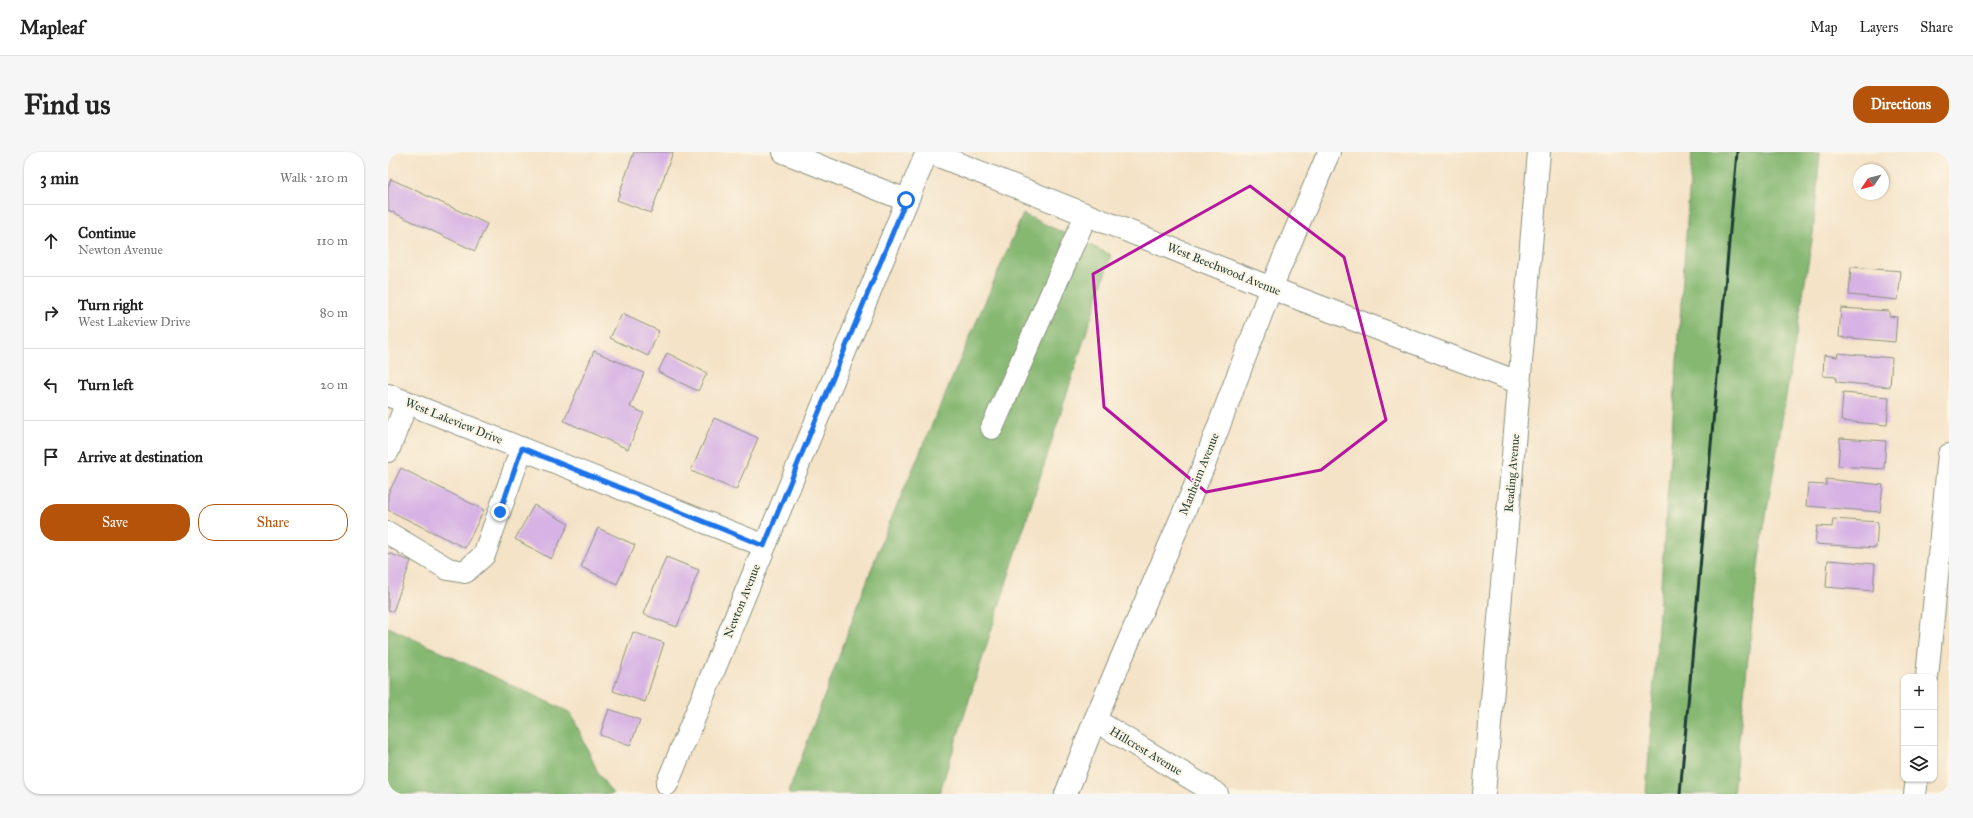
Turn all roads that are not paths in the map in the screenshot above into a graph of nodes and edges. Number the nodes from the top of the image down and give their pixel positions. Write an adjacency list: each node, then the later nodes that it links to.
1 (784, 152): 5 (street)
2 (928, 152): 5 (street, Newton Avenue); 6 (street, West Beechwood Avenue)
3 (1329, 152): 7 (street, Manheim Avenue)
4 (1539, 152): 8 (street, Reading Avenue)
5 (906, 200): 15 (street, Newton Avenue)
6 (1086, 214): 7 (street, West Beechwood Avenue); 10 (street)
7 (1270, 288): 8 (street, West Beechwood Avenue); 17 (street, Manheim Avenue)
8 (1520, 383): 22 (street, Reading Avenue)
9 (398, 398): 11 (street, West Lakeview Drive); 12 (street)
10 (992, 428)
11 (522, 448): 14 (street); 15 (street, West Lakeview Drive)
12 (388, 451)
13 (1949, 455): 16 (street)
14 (388, 533)
15 (764, 546): 19 (street, Newton Avenue)
16 (1927, 674)
17 (1095, 720): 20 (street, Manheim Avenue); 21 (street, Hillcrest Avenue)
18 (1917, 782): 23 (street)
19 (667, 784)
20 (1066, 794)
21 (1217, 794)
22 (1484, 794)
23 (1915, 794)

